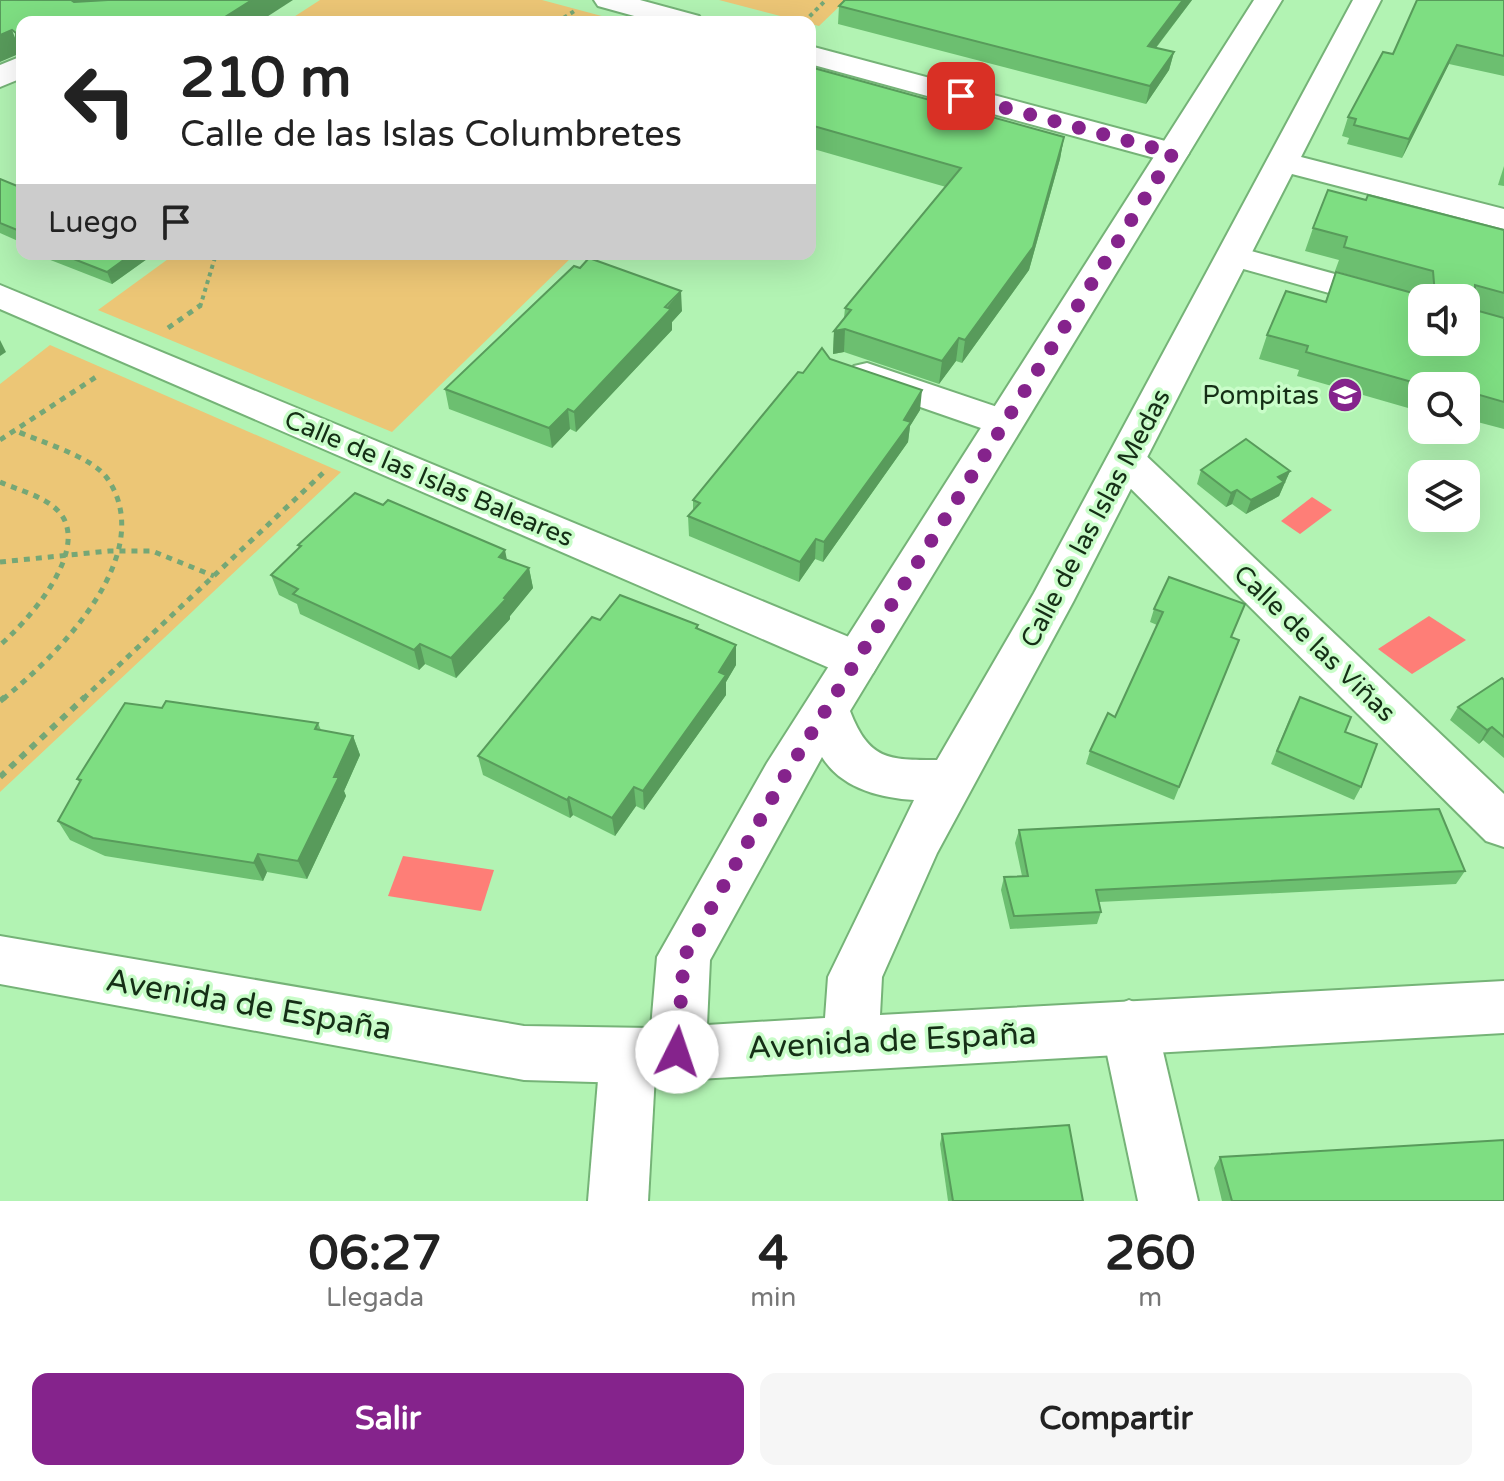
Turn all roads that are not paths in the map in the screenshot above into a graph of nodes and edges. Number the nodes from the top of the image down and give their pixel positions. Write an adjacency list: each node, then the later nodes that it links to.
1 (608, 0): 4 (street)
2 (1268, 0): 6 (street)
3 (1367, 0): 7 (street, Calle de las Islas Medas)
4 (667, 16)
5 (816, 57): 6 (street)
6 (1173, 153): 13 (street)
7 (1283, 162): 8 (street); 9 (street, Calle de las Islas Medas)
8 (1504, 219)
9 (1233, 256): 11 (street); 14 (street, Calle de las Islas Medas)
10 (0, 296): 15 (street, Calle de las Islas Baleares)
11 (1408, 305)
12 (843, 367): 13 (street)
13 (1004, 423): 15 (street)
14 (1126, 460): 17 (street, Calle de las Islas Medas); 18 (street, Calle de las Viñas)
15 (857, 660): 16 (street)
16 (826, 710): 17 (street); 23 (street)
17 (951, 780): 22 (street, Calle de las Islas Medas)
18 (1504, 826)
19 (0, 960): 23 (street, Avenida de España)
20 (1504, 1007): 21 (street, Avenida de España)
21 (1129, 1026): 22 (street, Avenida de España); 25 (street)
22 (851, 1044): 23 (street, Avenida de España)
23 (652, 1054): 24 (street)
24 (618, 1201)
25 (1168, 1201)

